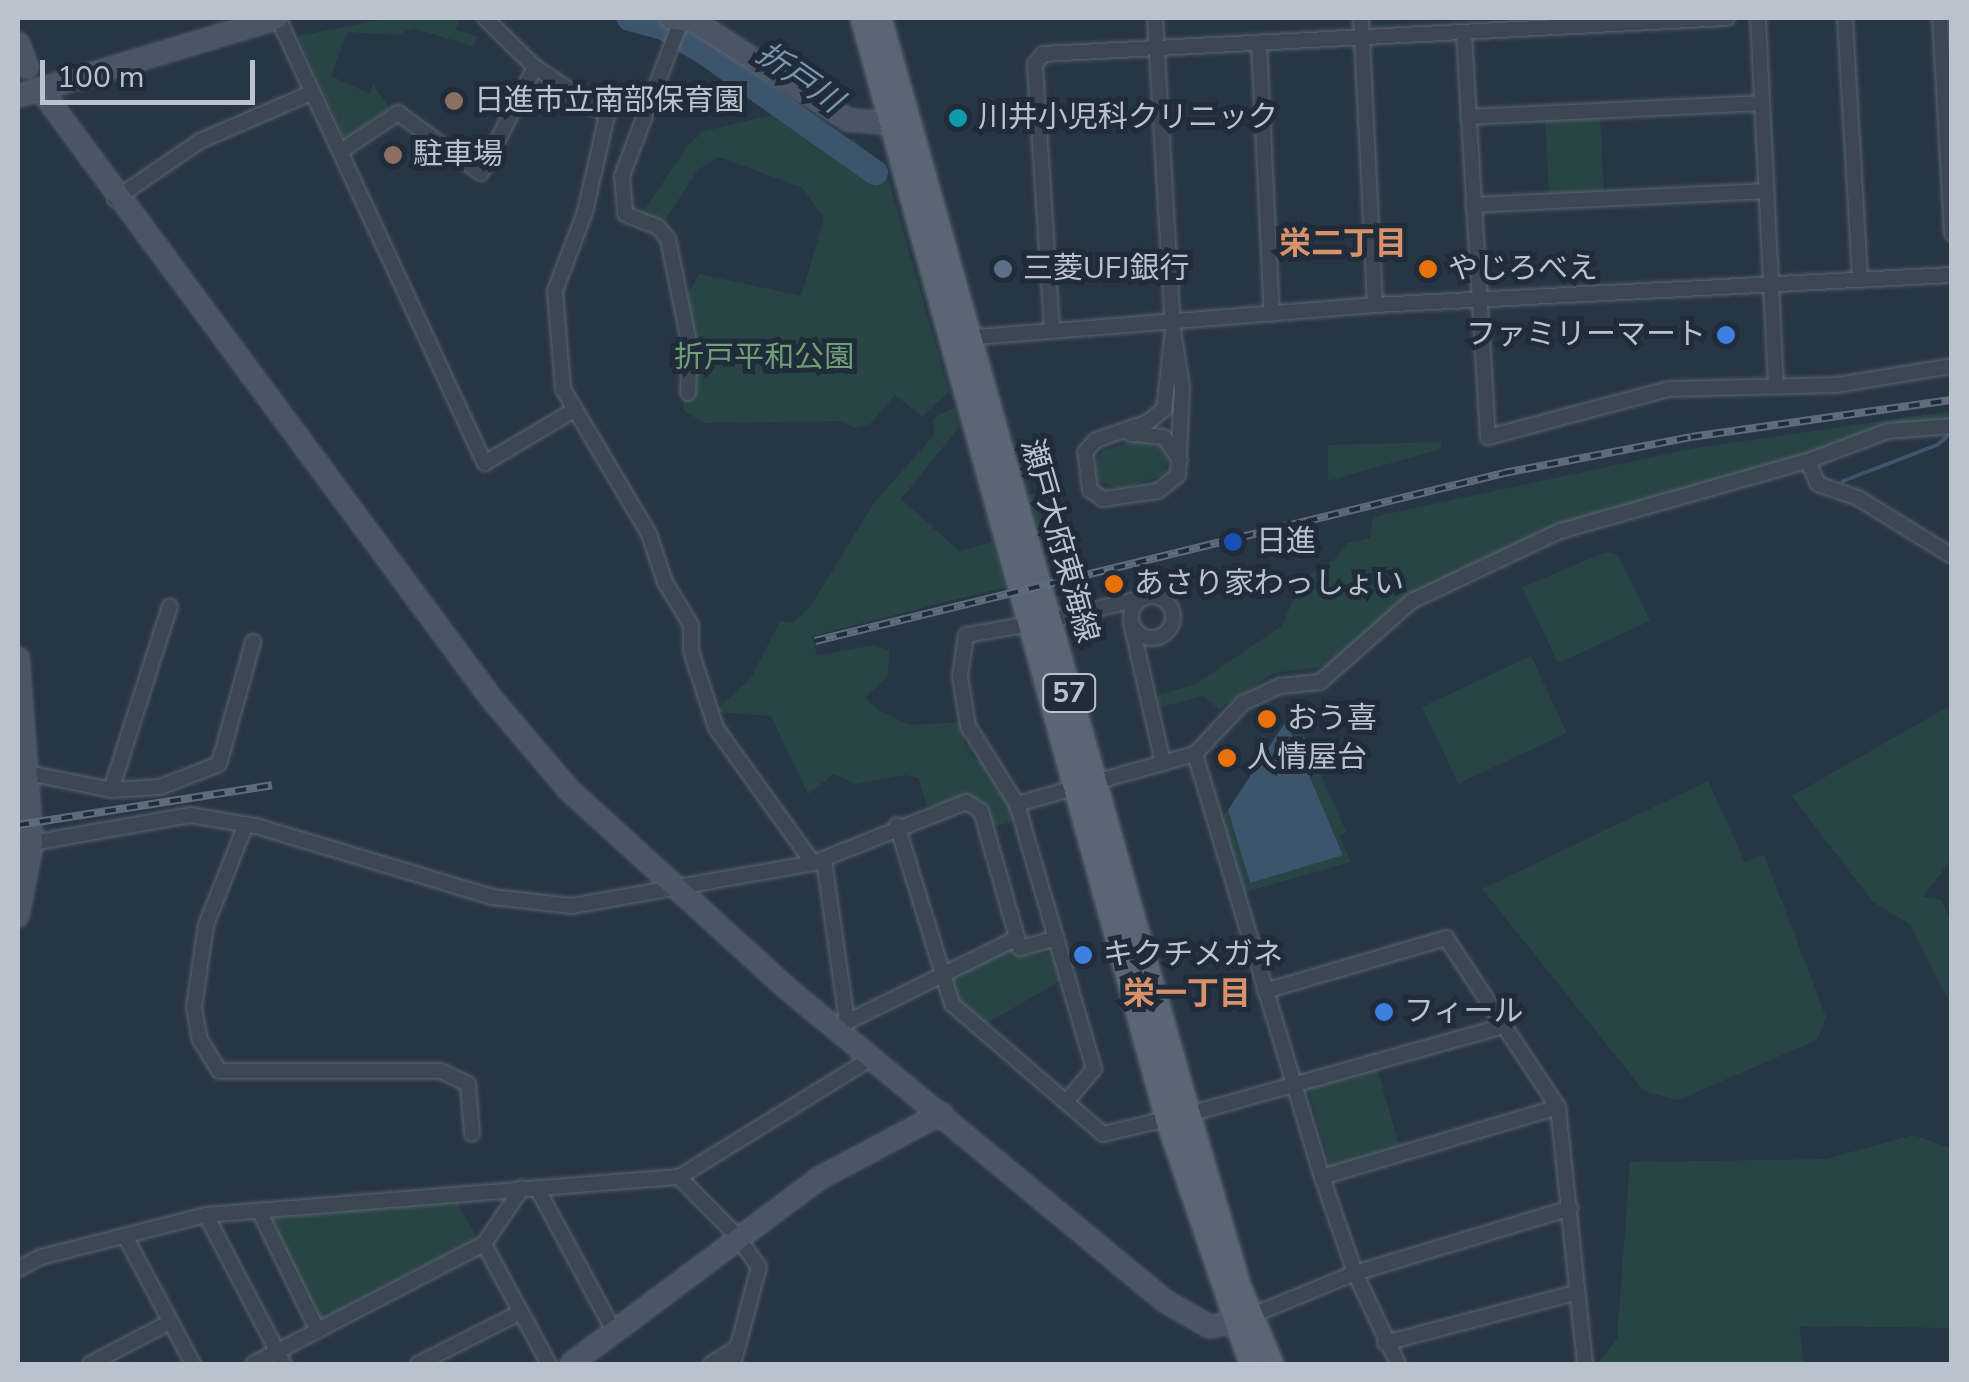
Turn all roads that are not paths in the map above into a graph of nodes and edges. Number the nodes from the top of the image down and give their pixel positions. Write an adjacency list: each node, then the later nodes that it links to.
1 (278, 18): 20 (street); 21 (street)
2 (485, 18): 19 (street)
3 (862, 18): 26 (main road, 瀬戸大府東海線 / 57)
4 (880, 18): 43 (main road, 瀬戸大府東海線 / 57)
5 (1155, 18): 17 (street)
6 (1361, 18): 14 (street)
7 (1727, 18): 12 (street)
8 (1758, 18): 24 (street)
9 (1845, 18): 36 (street)
10 (1940, 18): 23 (street)
11 (678, 20): 26 (street); 29 (street)
12 (1606, 20): 13 (street)
13 (1464, 34): 14 (street); 25 (street)
14 (1362, 38): 16 (street); 39 (street)
15 (18, 42): 18 (street)
16 (1259, 43): 17 (street); 40 (street)
17 (1161, 47): 41 (street); 42 (street)
18 (27, 67)
19 (535, 67): 27 (street); 28 (street)
20 (40, 89): 22 (street); 32 (street)
21 (313, 92): 28 (street); 32 (street)
22 (18, 96)
23 (1948, 96): 30 (street)
24 (1762, 103): 25 (street); 31 (street)
25 (1468, 116): 33 (street)
26 (888, 124): 43 (main road, 瀬戸大府東海線 / 57)
27 (605, 141): 29 (street); 47 (street)
28 (341, 151): 47 (street)
29 (623, 164): 46 (street)
30 (1950, 185): 34 (street)
31 (1767, 191): 33 (street); 37 (street)
32 (115, 199): 69 (street)
33 (1473, 205): 38 (street)
34 (1952, 234)
35 (1952, 275): 36 (street)
36 (1860, 280): 37 (street)
37 (1771, 284): 38 (street); 45 (street)
38 (1478, 299): 39 (street); 45 (street)
39 (1375, 305): 40 (street)
40 (1272, 314): 41 (street)
41 (1173, 325): 42 (street); 49 (street); 50 (street)
42 (1052, 329): 43 (street)
43 (960, 339): 55 (main road, 瀬戸大府東海線 / 57)
44 (1952, 366): 45 (street)
45 (1776, 384)
46 (688, 393)
47 (574, 410): 68 (street)
48 (1952, 426): 51 (street)
49 (1115, 433): 50 (street); 50 (street)
50 (1180, 460)
51 (1808, 461): 52 (street); 59 (street)
52 (1952, 556)
53 (1146, 597): 55 (street); 56 (street); 56 (street)
54 (170, 606): 63 (street)
55 (1040, 622): 62 (main road, 瀬戸大府東海線 / 57); 64 (street)
56 (1132, 623): 60 (street)
57 (253, 642): 63 (street)
58 (18, 658): 61 (street)
59 (1195, 754): 60 (street); 74 (street)
60 (1163, 763): 62 (street)
61 (24, 771): 63 (street); 67 (street)
62 (1085, 784): 64 (street); 82 (main road, 瀬戸大府東海線 / 57)
63 (111, 790)
64 (1017, 804): 72 (street)
65 (246, 824): 67 (street); 69 (street); 83 (street)
66 (897, 825): 68 (street); 71 (street); 73 (street)
67 (32, 844): 70 (street)
68 (818, 861): 69 (street); 75 (street)
69 (669, 886): 75 (street)
70 (18, 916)
71 (1018, 938): 72 (street); 73 (street)
72 (1057, 938): 79 (street)
73 (940, 976): 75 (street); 79 (street)
74 (1265, 991): 76 (street); 78 (street)
75 (841, 1024): 77 (street)
76 (1505, 1026): 78 (street); 80 (street)
77 (873, 1057): 81 (street); 85 (street)
78 (1298, 1082): 82 (street); 84 (street)
79 (1066, 1102): 82 (street)
80 (1558, 1108): 84 (street); 87 (street)
81 (942, 1113): 91 (street); 97 (street)
82 (1178, 1117): 97 (main road, 瀬戸大府東海線 / 57)
83 (472, 1134)
84 (1322, 1177): 94 (street)
85 (679, 1178): 86 (street); 91 (street)
86 (529, 1188): 89 (street); 92 (street); 100 (street)
87 (1570, 1208): 94 (street); 95 (street)
88 (206, 1215): 89 (street); 90 (street); 103 (street)
89 (261, 1215): 99 (street)
90 (125, 1236): 93 (street); 98 (street)
91 (738, 1236): 100 (street); 102 (street)
92 (484, 1244): 96 (street); 99 (street)
93 (18, 1269)
94 (1354, 1272): 97 (street); 101 (street)
95 (1574, 1293): 101 (street); 115 (street)
96 (521, 1312): 107 (street); 108 (street)
97 (1242, 1319): 112 (main road, 瀬戸大府東海線 / 57); 113 (main road, 瀬戸大府東海線 / 57)
98 (170, 1322): 104 (street); 105 (street)
99 (318, 1331): 103 (street)
100 (614, 1331): 109 (street)
101 (1385, 1342): 114 (street)
102 (736, 1348): 110 (street); 111 (street)
103 (280, 1358): 106 (street)
104 (90, 1364)
105 (194, 1364)
106 (253, 1364)
107 (418, 1364)
108 (549, 1364)
109 (570, 1364)
110 (711, 1364)
111 (733, 1364)
112 (1251, 1364)
113 (1272, 1364)
114 (1398, 1364)
115 (1586, 1364)

